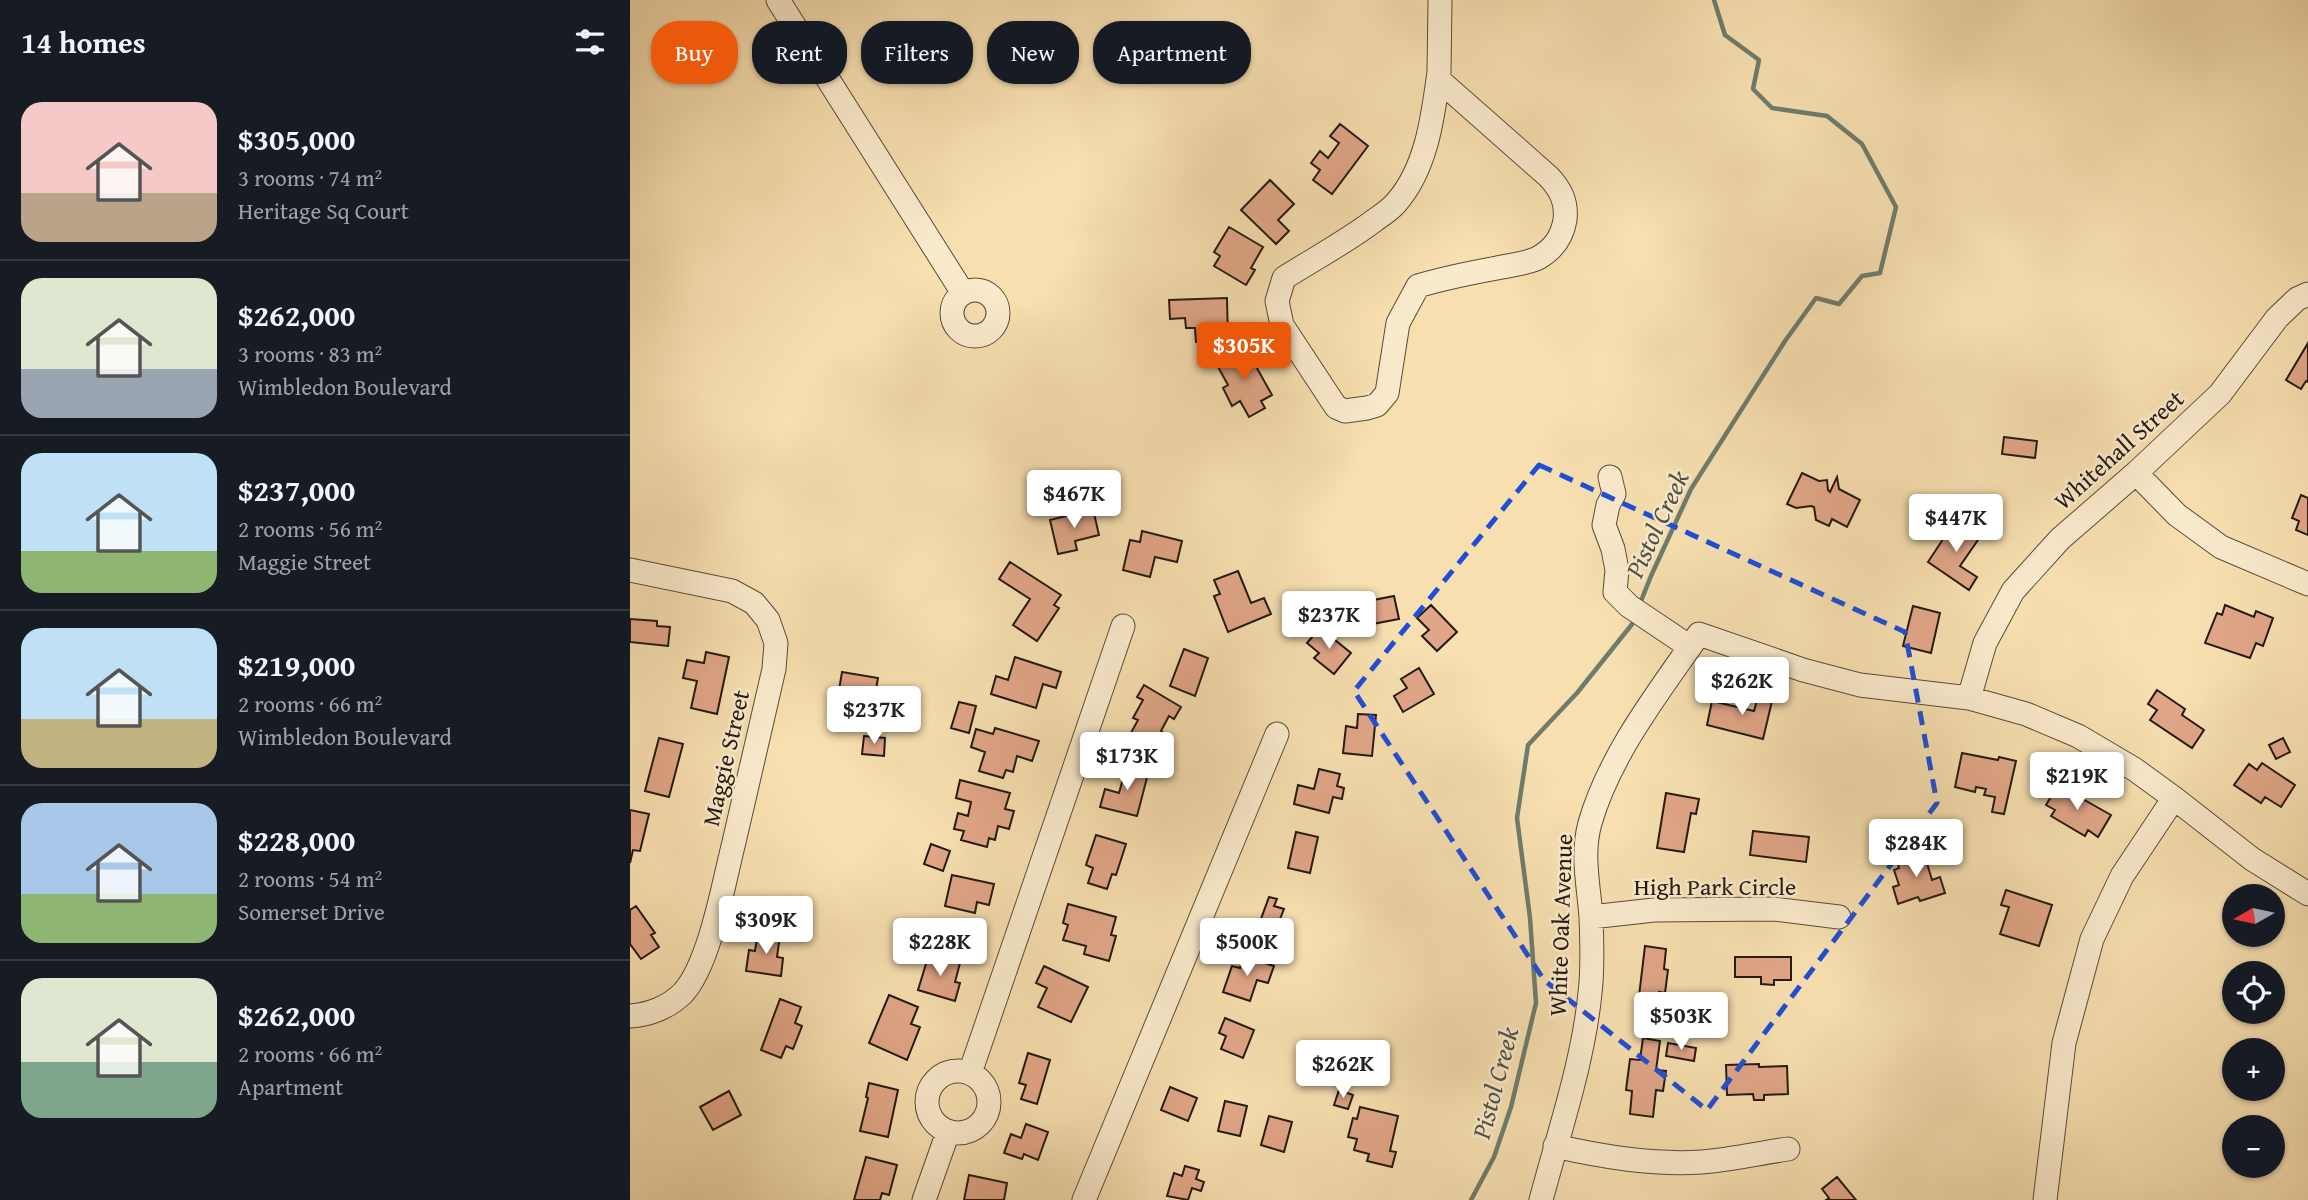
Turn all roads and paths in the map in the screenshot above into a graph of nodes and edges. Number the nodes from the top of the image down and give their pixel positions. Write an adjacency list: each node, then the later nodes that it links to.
1 (778, 0): 4 (street)
2 (1440, 0): 3 (street)
3 (1438, 79): 3 (street)
4 (963, 293)
5 (2308, 295): 6 (street, Whitehall Street)
6 (2136, 473): 9 (street); 12 (street, Whitehall Street)
7 (1610, 477): 11 (street)
8 (630, 570): 18 (street, Maggie Street)
9 (2308, 584)
10 (1123, 626): 19 (street)
11 (1694, 640): 12 (street); 17 (street, White Oak Avenue)
12 (1969, 698): 14 (street)
13 (1277, 734): 24 (street)
14 (2174, 798): 15 (street); 26 (street)
15 (2308, 894)
16 (1839, 917): 17 (street, High Park Circle)
17 (1591, 918): 21 (street, White Oak Avenue)
18 (630, 1016)
19 (970, 1073): 20 (street); 20 (street)
20 (948, 1132): 23 (street)
21 (1555, 1146): 22 (street); 25 (street, White Oak Avenue)
22 (1788, 1149)
23 (924, 1200)
24 (1084, 1200)
25 (1541, 1200)
26 (2045, 1200)

